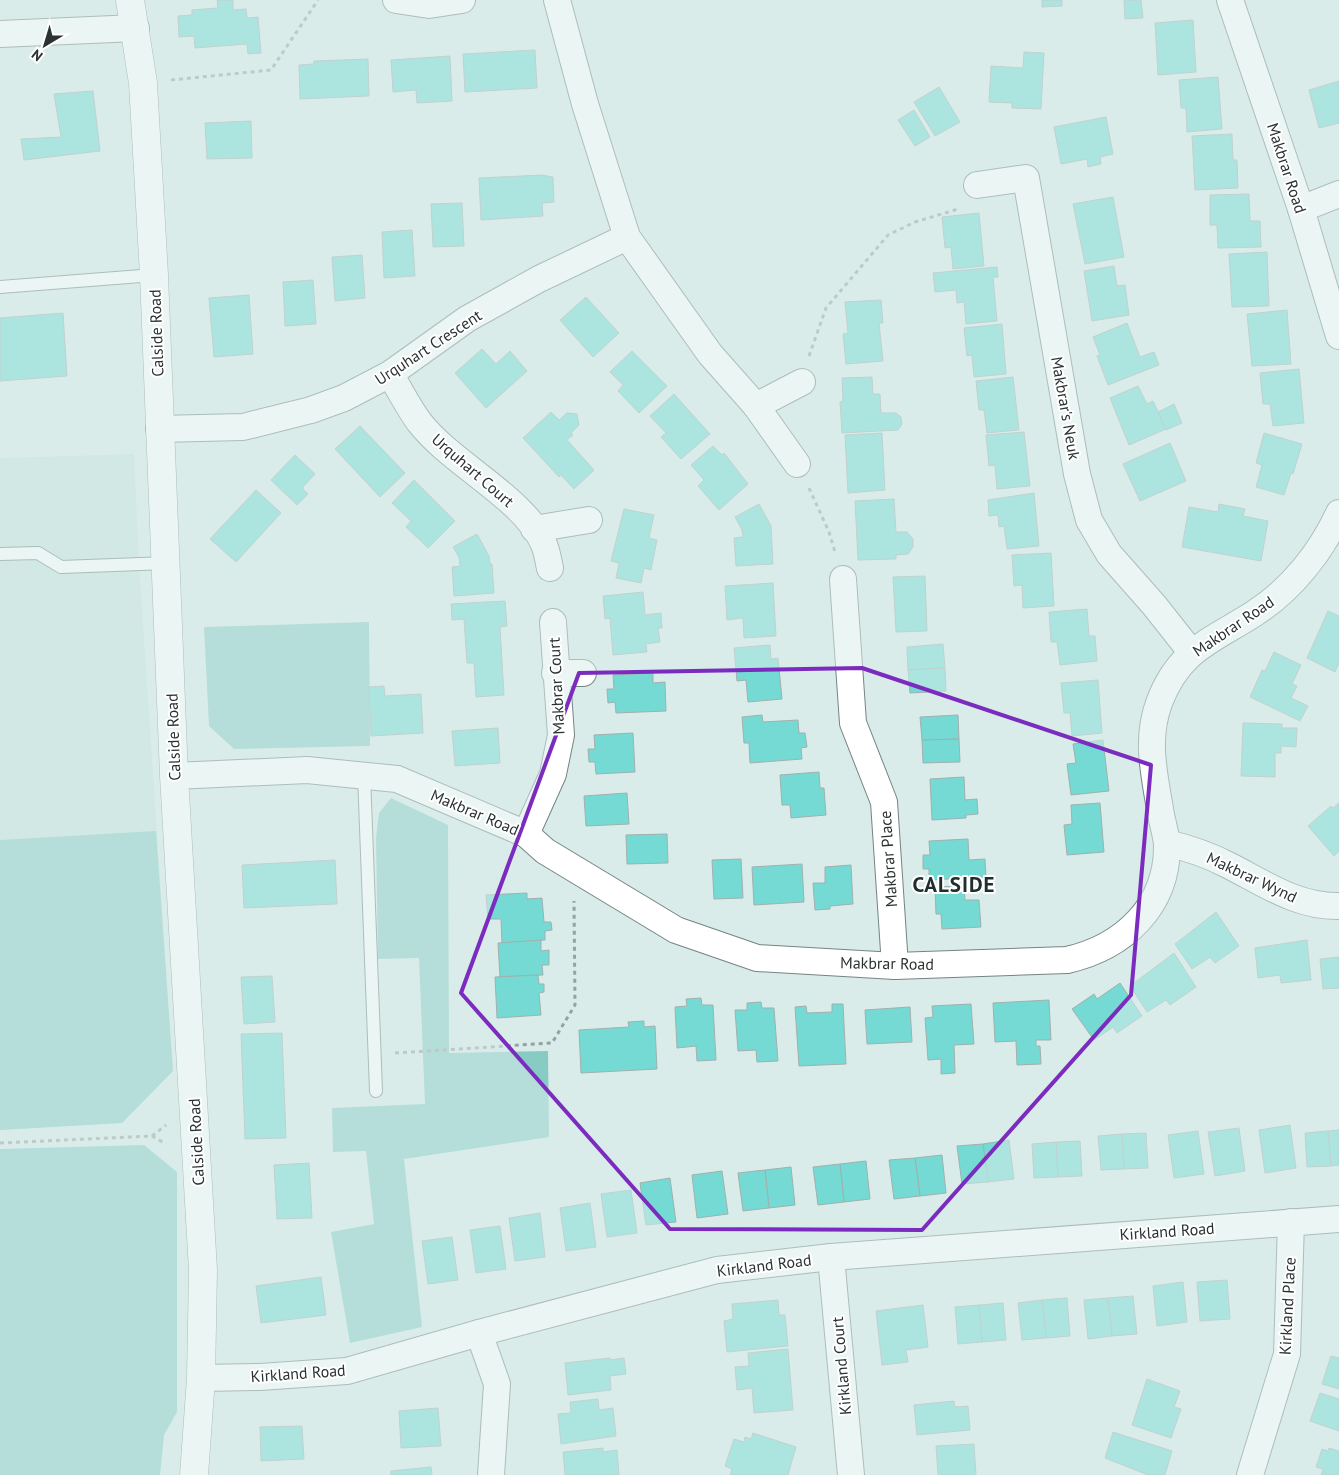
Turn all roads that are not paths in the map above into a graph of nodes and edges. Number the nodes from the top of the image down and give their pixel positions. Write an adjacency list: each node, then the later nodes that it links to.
1 (130, 0): 6 (street, Calside Road)
2 (396, 0): 3 (street)
3 (462, 0)
4 (557, 0): 11 (street)
5 (1230, 0): 10 (street, Makbrar Road)
6 (136, 28): 7 (street); 12 (street, Calside Road)
7 (0, 34)
8 (976, 185): 28 (street, Makbrar's Neuk)
9 (1339, 194): 10 (street)
10 (1301, 209): 14 (street, Makbrar Road)
11 (627, 238): 15 (street, Urquhart Crescent); 17 (street)
12 (154, 275): 13 (lane); 18 (street, Calside Road)
13 (0, 287)
14 (1339, 336)
15 (390, 374): 18 (street, Urquhart Crescent); 22 (street, Urquhart Court)
16 (802, 382): 17 (street)
17 (756, 406): 19 (street)
18 (159, 430): 24 (street, Calside Road)
19 (797, 464)
20 (1339, 512): 28 (street, Makbrar Road)
21 (589, 520): 22 (street)
22 (534, 529): 25 (street, Urquhart Court)
23 (0, 554): 24 (lane)
24 (167, 563): 32 (street, Calside Road)
25 (550, 568)
26 (843, 579): 36 (street, Makbrar Place)
27 (553, 622): 30 (street, Makbrar Court)
28 (1192, 653): 34 (street, Makbrar Road)
29 (582, 673): 30 (street)
30 (555, 674): 33 (street, Makbrar Court)
31 (364, 775): 32 (street, Makbrar Road); 33 (street, Makbrar Road); 37 (lane)
32 (174, 776): 42 (street, Calside Road)
33 (526, 834): 36 (street, Makbrar Road)
34 (1167, 843): 35 (street, Makbrar Wynd); 36 (street, Makbrar Road)
35 (1339, 906)
36 (895, 966)
37 (376, 1091)
38 (1339, 1219): 39 (street, Kirkland Road)
39 (1291, 1222): 40 (street, Kirkland Road); 46 (street, Kirkland Place)
40 (831, 1258): 41 (street, Kirkland Road); 45 (street, Kirkland Court)
41 (479, 1332): 42 (street, Kirkland Road); 44 (street)
42 (201, 1378): 43 (street, Calside Road)
43 (194, 1475)
44 (491, 1475)
45 (851, 1475)
46 (1250, 1475)

